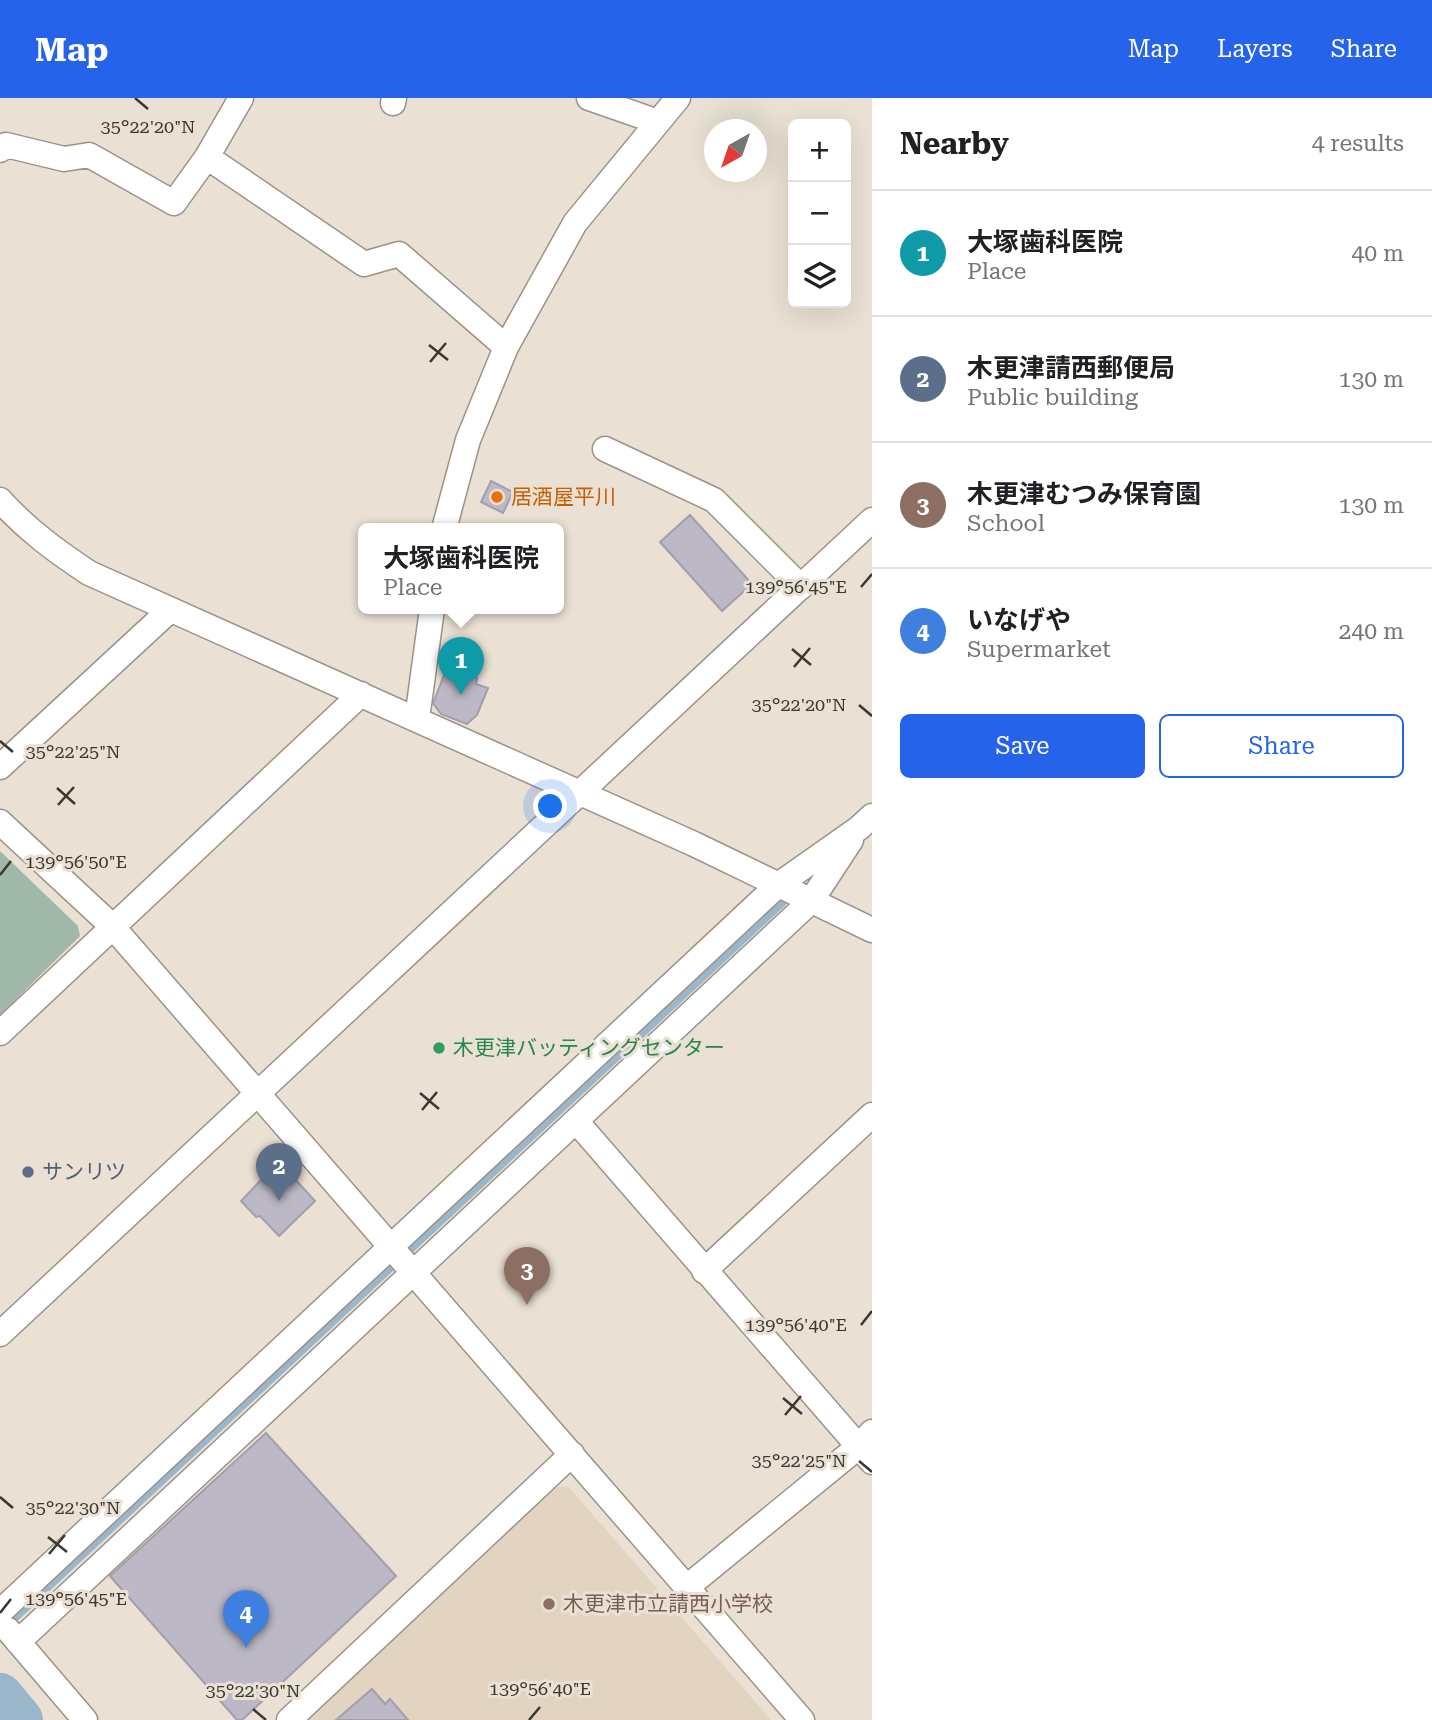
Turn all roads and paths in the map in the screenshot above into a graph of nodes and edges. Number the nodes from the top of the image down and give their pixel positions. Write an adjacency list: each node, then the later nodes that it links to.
1 (241, 98): 6 (street)
2 (589, 98): 4 (street)
3 (678, 98): 4 (street)
4 (658, 122): 7 (street)
5 (0, 150): 6 (street)
6 (207, 158): 7 (street)
7 (506, 347): 11 (street)
8 (605, 449): 12 (street)
9 (0, 500): 13 (street)
10 (872, 520): 12 (street)
11 (446, 523)
12 (800, 587): 18 (street)
13 (170, 610): 15 (street); 17 (street)
14 (431, 614): 16 (street)
15 (361, 694): 16 (street); 23 (street)
16 (417, 719): 18 (street)
17 (0, 767)
18 (580, 793): 21 (street); 26 (street)
19 (0, 822): 23 (street)
20 (865, 822): 21 (street); 22 (street)
21 (778, 885): 22 (street); 29 (street)
22 (811, 901): 24 (street); 28 (street)
23 (112, 926): 25 (street); 26 (street)
24 (872, 930)
25 (0, 1033)
26 (259, 1092): 29 (street); 31 (street)
27 (872, 1115): 30 (street)
28 (576, 1121): 29 (street); 30 (street)
29 (403, 1259): 33 (street); 35 (street); 36 (street)
30 (704, 1270): 32 (street)
31 (0, 1334)
32 (868, 1447): 34 (street)
33 (572, 1454): 34 (street); 38 (street)
34 (687, 1587): 39 (street)
35 (0, 1612)
36 (8, 1630): 37 (street)
37 (85, 1720)
38 (289, 1720)
39 (802, 1720)

